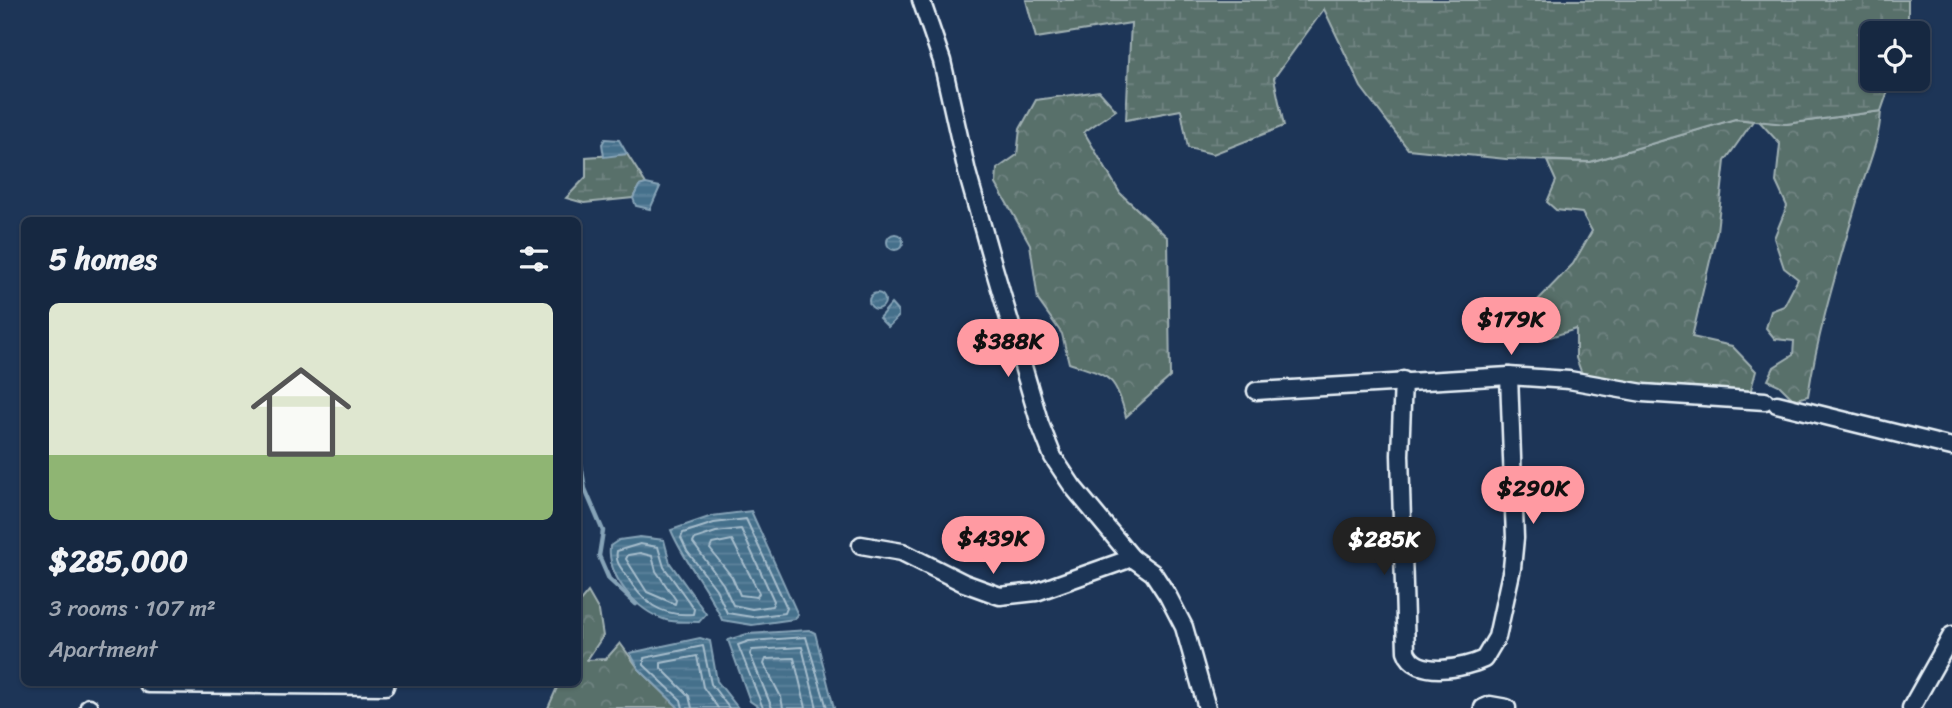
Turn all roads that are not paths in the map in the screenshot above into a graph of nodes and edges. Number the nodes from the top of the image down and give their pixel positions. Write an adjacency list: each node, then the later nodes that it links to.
1 (921, 0): 7 (street)
2 (1509, 376): 3 (street); 3 (street); 5 (street)
3 (1403, 380): 4 (street)
4 (1256, 391)
5 (1952, 447)
6 (861, 545): 7 (street)
7 (1132, 558): 9 (street)
8 (1952, 635): 12 (street)
9 (1207, 708)
10 (1483, 708): 11 (street)
11 (1507, 708)
12 (1911, 708)

